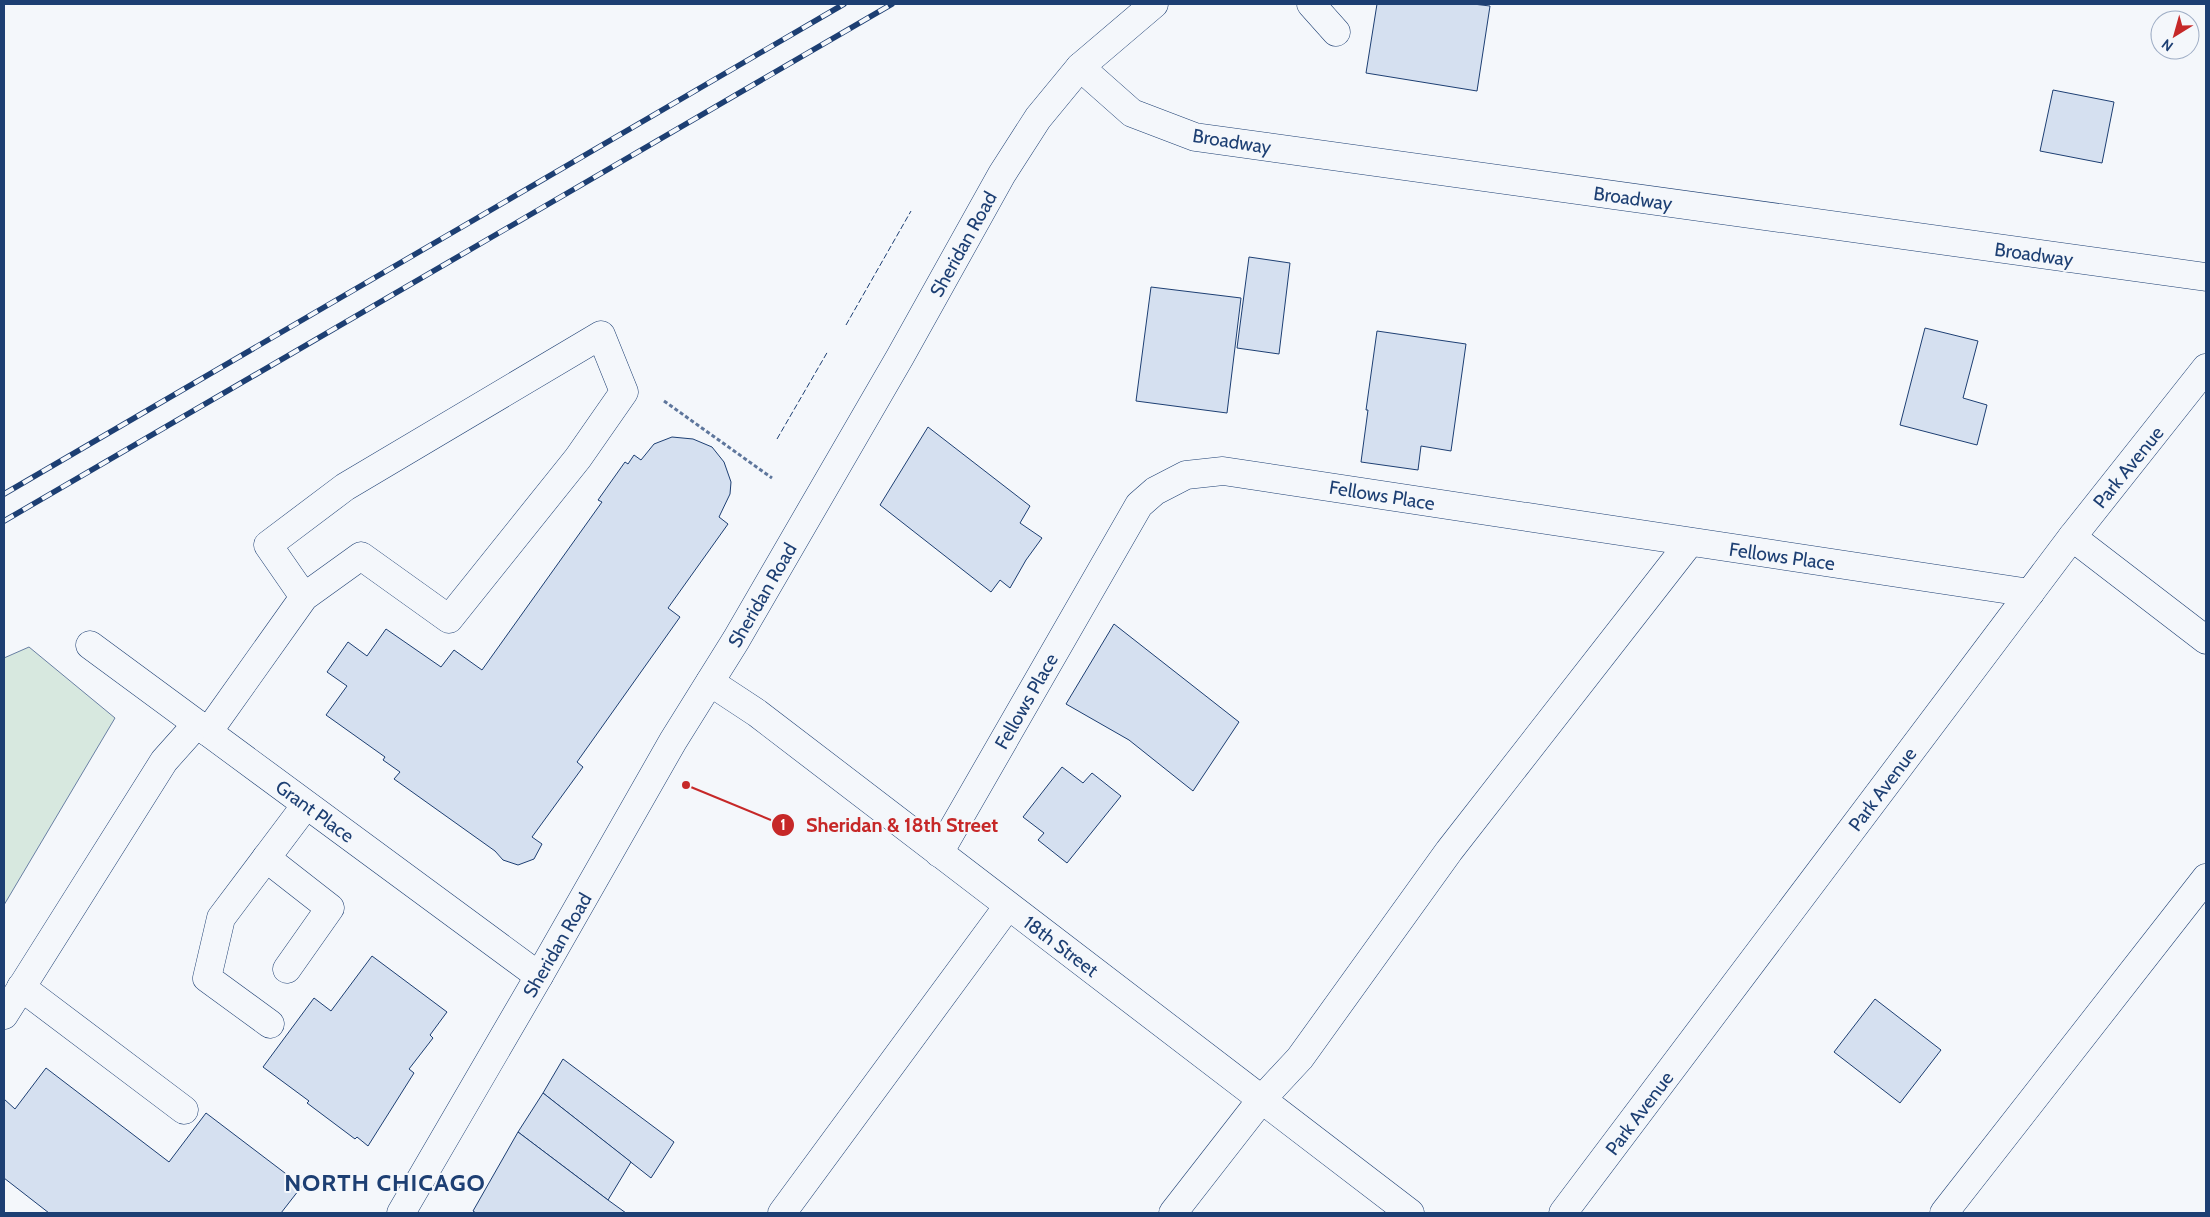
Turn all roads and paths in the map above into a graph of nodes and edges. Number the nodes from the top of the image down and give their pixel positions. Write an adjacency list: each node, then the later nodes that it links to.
1 (1154, 4): 4 (main road, Sheridan Road)
2 (1311, 4): 3 (main road)
3 (1336, 32)
4 (1080, 67): 5 (main road, Broadway); 15 (main road, Sheridan Road)
5 (2206, 277)
6 (2206, 368): 9 (main road, Park Avenue)
7 (664, 401): 8 (path)
8 (772, 478)
9 (2072, 536): 11 (main road, Park Avenue); 13 (main road)
10 (1690, 542): 11 (main road, Fellows Place); 18 (main road, Fellows Place); 27 (main road)
11 (2030, 593): 33 (main road, Park Avenue)
12 (304, 597): 12 (main road); 16 (main road)
13 (2206, 640)
14 (90, 645): 16 (main road, Grant Place)
15 (710, 682): 18 (main road, 18th Street); 23 (main road, Sheridan Road)
16 (203, 728): 17 (main road, Grant Place); 24 (main road)
17 (306, 804): 19 (main road); 23 (main road, Grant Place)
18 (938, 853): 21 (main road, 18th Street)
19 (266, 858): 22 (main road); 26 (main road)
20 (2206, 878): 34 (main road)
21 (1008, 906): 27 (main road, 18th Street); 30 (main road)
22 (287, 969)
23 (540, 976): 29 (main road, Sheridan Road)
24 (21, 987): 25 (main road); 28 (main road)
25 (4, 1015)
26 (270, 1024)
27 (1262, 1100): 31 (main road); 32 (main road, 18th Street)
28 (184, 1110)
29 (401, 1213)
30 (782, 1213)
31 (1173, 1213)
32 (1410, 1213)
33 (1563, 1213)
34 (1944, 1213)

